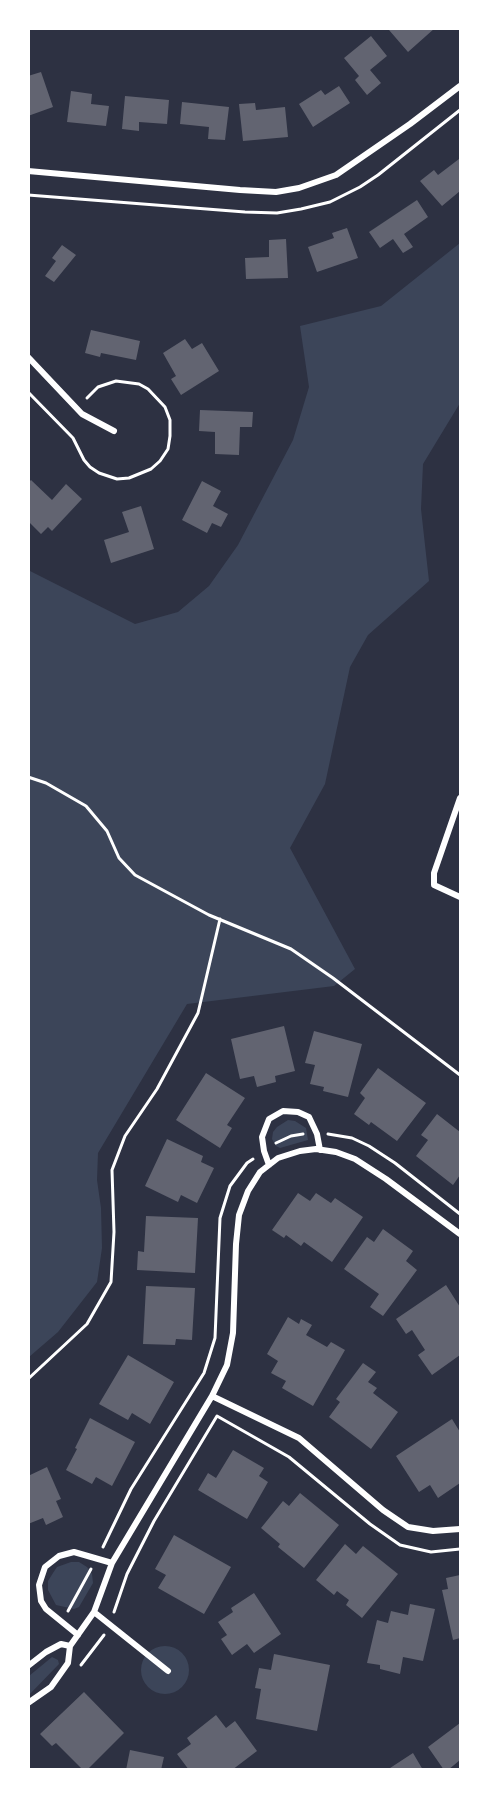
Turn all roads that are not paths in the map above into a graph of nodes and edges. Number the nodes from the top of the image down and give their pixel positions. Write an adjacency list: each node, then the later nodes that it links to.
1 (460, 86): 2 (street)
2 (28, 171)
3 (28, 357): 4 (street)
4 (114, 431)
5 (460, 798): 6 (street)
6 (460, 897)
7 (320, 1150): 8 (street); 8 (street); 9 (street)
8 (269, 1165): 10 (street)
9 (460, 1234)
10 (212, 1396): 11 (street); 12 (street)
11 (460, 1529)
12 (112, 1563): 13 (street); 14 (street)
13 (94, 1612): 14 (street); 17 (street)
14 (78, 1635): 15 (street)
15 (70, 1646): 16 (street); 18 (street)
16 (28, 1666)
17 (168, 1671)
18 (28, 1703)

